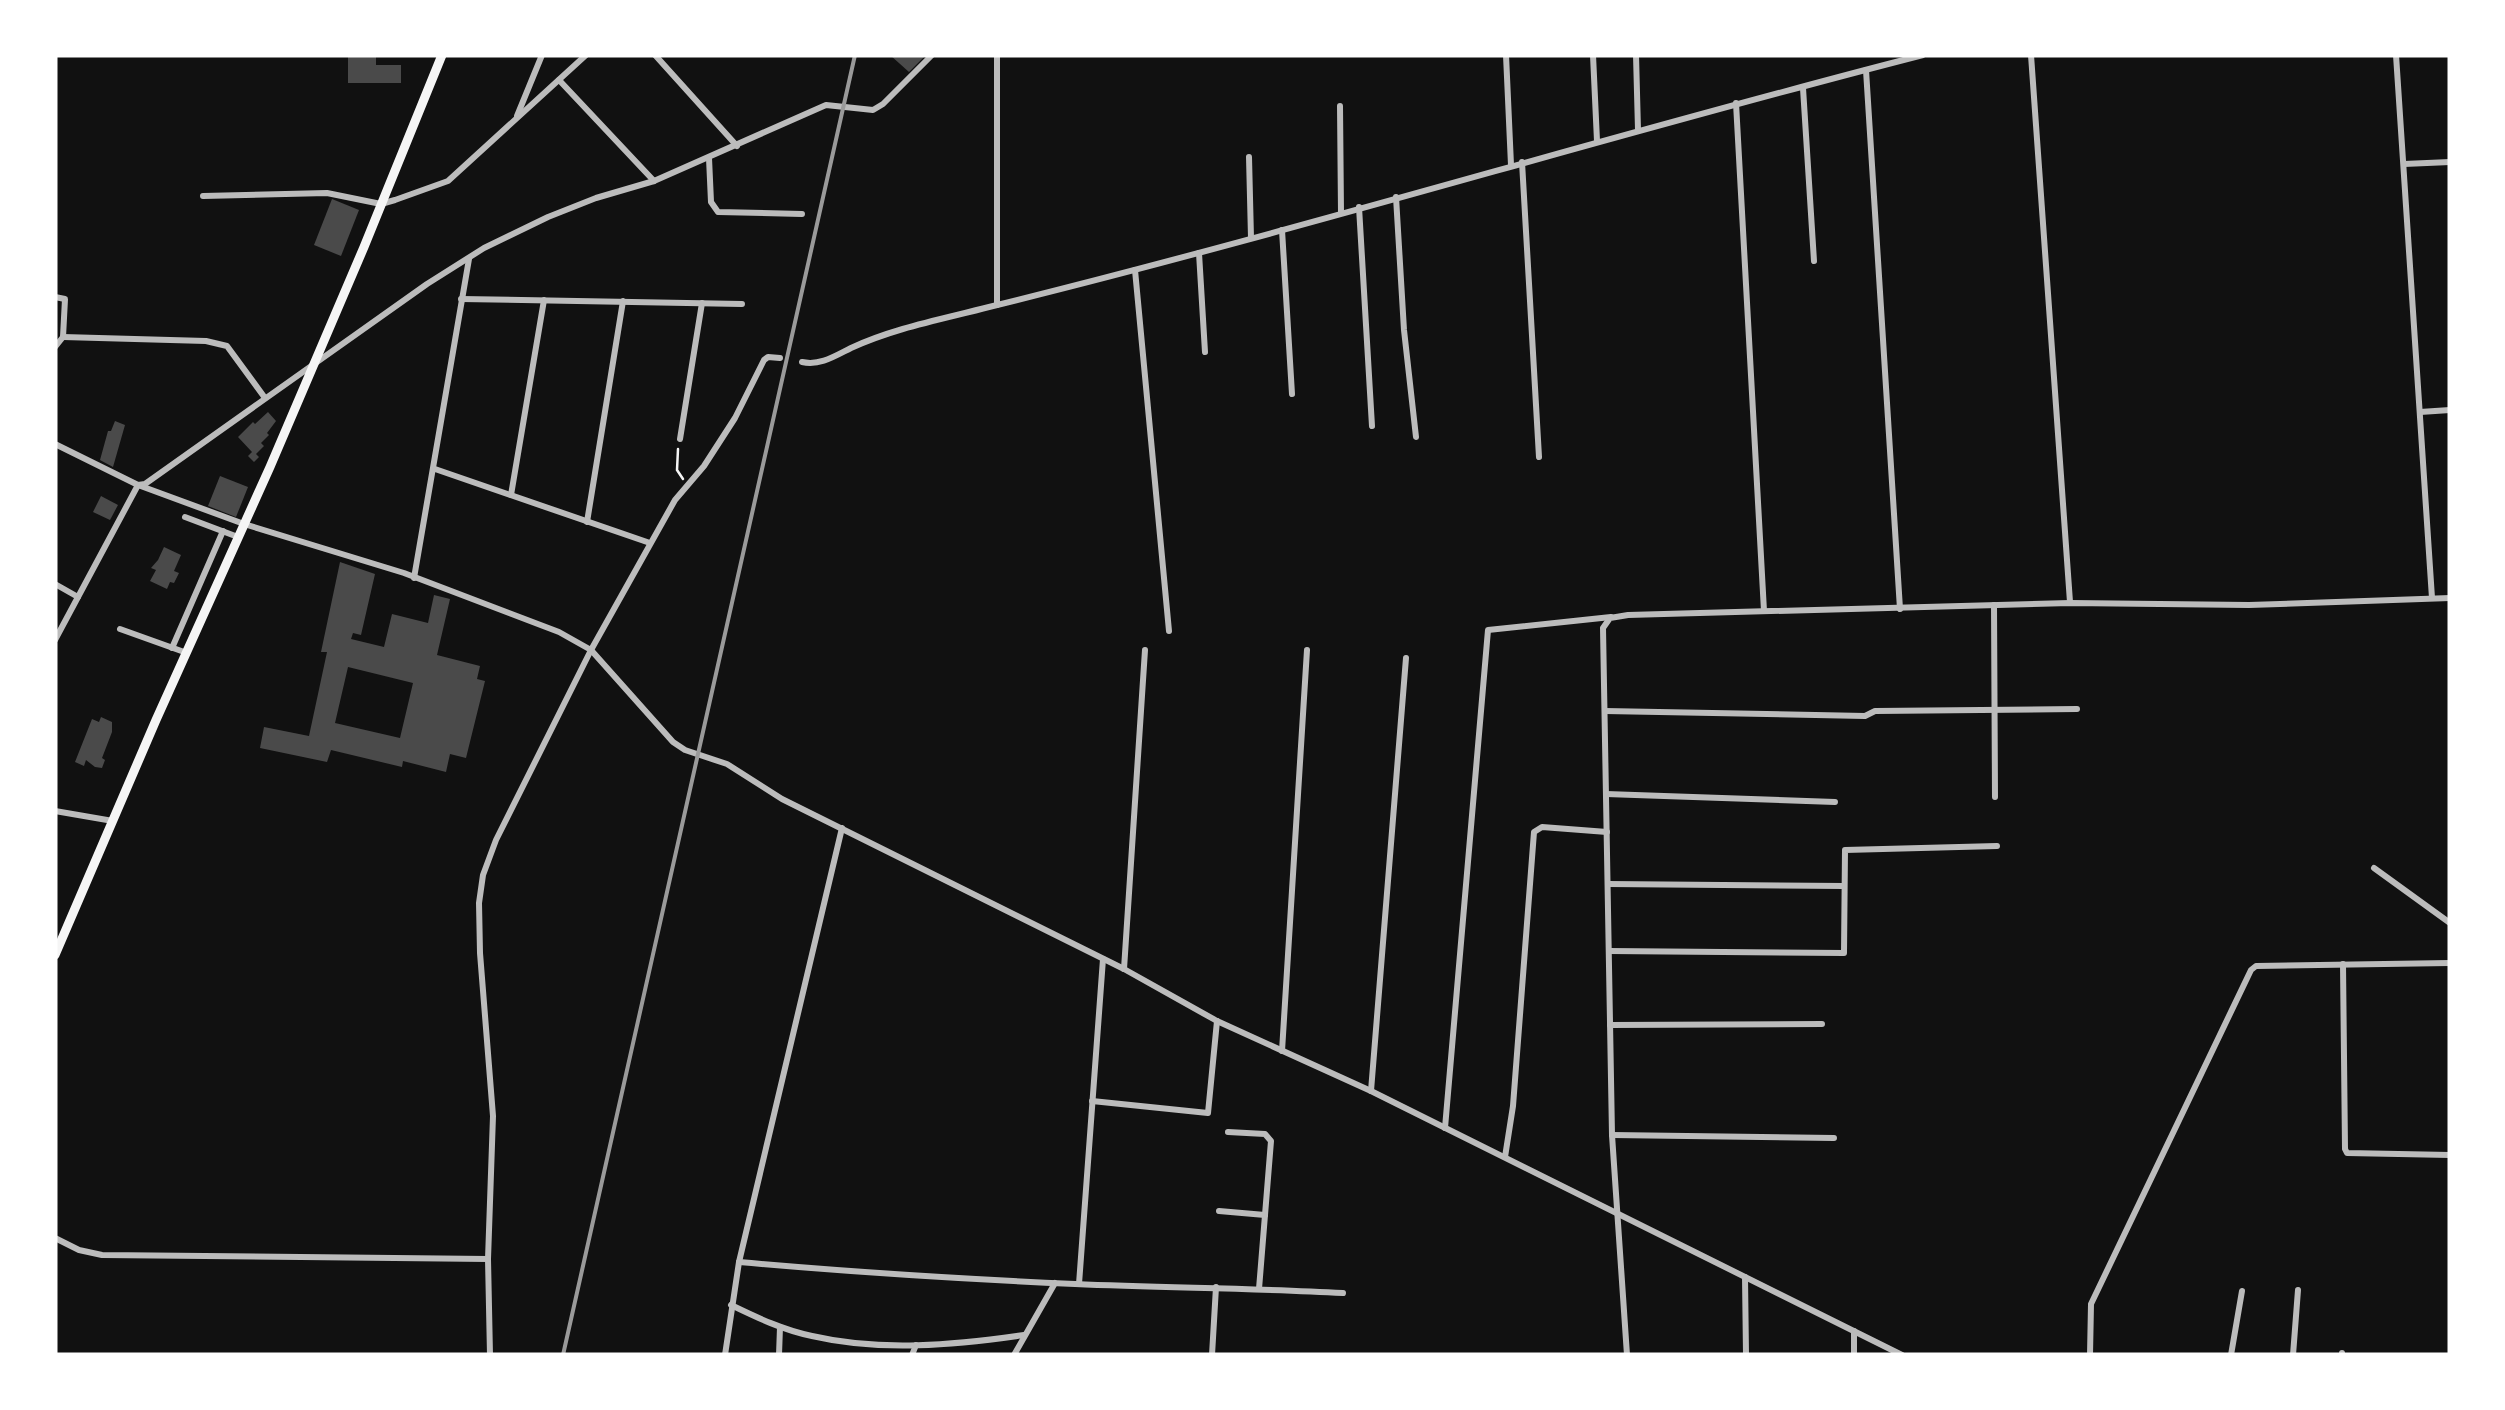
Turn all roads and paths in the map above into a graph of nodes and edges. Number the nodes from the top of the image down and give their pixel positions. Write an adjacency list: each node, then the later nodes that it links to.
1 (442, 55): 31 (main road)
2 (542, 55): 18 (street)
3 (586, 55): 14 (street)
4 (655, 55): 21 (street)
5 (932, 55): 21 (street)
6 (997, 55): 47 (street)
7 (1506, 55): 27 (street)
8 (1592, 55): 20 (street)
9 (1636, 55): 19 (street)
10 (1923, 55): 13 (street)
11 (2032, 55): 78 (street)
12 (2396, 55): 26 (street)
13 (1866, 70): 15 (street); 80 (street)
14 (559, 80): 18 (street); 28 (street)
15 (1803, 88): 16 (street); 39 (street)
16 (1736, 103): 19 (street); 81 (street)
17 (1340, 106): 33 (street)
18 (515, 121): 31 (street)
19 (1638, 130): 20 (street)
20 (1596, 141): 24 (street)
21 (737, 146): 23 (street)
22 (1249, 156): 36 (street)
23 (709, 158): 28 (street); 34 (street)
24 (1522, 162): 27 (street); 62 (street)
25 (2450, 162): 26 (street)
26 (2404, 164): 57 (street)
27 (1511, 165): 30 (street)
28 (654, 182): 38 (street)
29 (202, 196): 31 (street)
30 (1396, 197): 32 (street); 59 (street)
31 (381, 204): 53 (main road)
32 (1359, 207): 33 (street); 58 (street)
33 (1341, 213): 35 (street)
34 (802, 214)
35 (1282, 230): 36 (street); 54 (street)
36 (1251, 238): 37 (street)
37 (1198, 253): 40 (street); 50 (street)
38 (469, 257): 42 (street); 53 (street)
39 (1814, 261)
40 (1135, 270): 47 (street); 84 (street)
41 (55, 297): 48 (street)
42 (462, 299): 43 (street); 63 (street)
43 (544, 300): 44 (street); 66 (street)
44 (623, 301): 45 (street); 68 (street)
45 (702, 303): 46 (street); 60 (street)
46 (742, 304)
47 (997, 305): 52 (street)
48 (63, 337): 49 (street); 55 (street)
49 (55, 347)
50 (1205, 352)
51 (780, 358): 64 (street)
52 (802, 362)
53 (312, 367): 55 (street); 69 (main road)
54 (1292, 394)
55 (265, 398): 65 (street)
56 (2450, 410): 57 (street)
57 (2420, 412): 76 (street)
58 (1372, 426)
59 (1416, 436)
60 (680, 438): 64 (path)
61 (55, 444): 65 (street)
62 (1539, 458)
63 (434, 469): 66 (street); 73 (street)
64 (686, 484): 72 (street)
65 (138, 485): 69 (street); 75 (street)
66 (511, 495): 68 (street)
67 (185, 516): 70 (street)
68 (587, 522): 72 (street)
69 (244, 524): 71 (main road); 73 (street)
70 (223, 531): 71 (street); 86 (street)
71 (238, 537): 90 (main road)
72 (650, 543): 87 (street)
73 (414, 578): 87 (street)
74 (55, 584): 75 (street)
75 (78, 597): 85 (street)
76 (2432, 598): 77 (street); 78 (street)
77 (2450, 598)
78 (2070, 603): 79 (street)
79 (1994, 605): 80 (street); 92 (street)
80 (1900, 609): 81 (street)
81 (1764, 611): 82 (street)
82 (1628, 615): 94 (street); 120 (street)
83 (120, 629): 86 (street)
84 (1169, 632)
85 (55, 640)
86 (172, 648): 90 (street)
87 (591, 650): 100 (street); 130 (street)
88 (1145, 650): 113 (street)
89 (1307, 650): 117 (street)
90 (186, 653): 99 (main road)
91 (1406, 658): 118 (street)
92 (1994, 709): 93 (street); 94 (street); 96 (street)
93 (2078, 709)
94 (1605, 711): 95 (street)
95 (1606, 794): 97 (street); 101 (street)
96 (1995, 797)
97 (1835, 802)
98 (55, 811): 99 (street)
99 (114, 821): 107 (main road)
100 (842, 828): 110 (street); 131 (street)
101 (1607, 832): 104 (street); 125 (street)
102 (1996, 846): 105 (street)
103 (2374, 868): 106 (street)
104 (1608, 884): 105 (street); 108 (street)
105 (1844, 886): 108 (street)
106 (2450, 924)
107 (59, 937): 109 (main road)
108 (1609, 951): 116 (street)
109 (55, 956)
110 (1102, 958): 113 (street); 119 (street)
111 (2450, 963): 112 (street)
112 (2342, 964): 124 (street); 155 (street)
113 (1124, 969): 114 (street)
114 (1217, 1021): 117 (street); 119 (street)
115 (1822, 1024): 116 (street)
116 (1610, 1025): 122 (street)
117 (1282, 1051): 118 (street)
118 (1372, 1092): 120 (street)
119 (1092, 1101): 134 (street)
120 (1445, 1128): 125 (street)
121 (1228, 1132): 128 (street)
122 (1612, 1135): 123 (street); 127 (street)
123 (1834, 1138)
124 (2450, 1155)
125 (1504, 1157): 127 (street)
126 (1219, 1211): 128 (street)
127 (1619, 1214): 132 (street); 151 (street)
128 (1265, 1215): 136 (street)
129 (55, 1238): 130 (street)
130 (488, 1259): 145 (street)
131 (739, 1262): 133 (street); 140 (street)
132 (1745, 1277): 142 (street); 152 (street)
133 (1054, 1283): 134 (street); 143 (street)
134 (1079, 1284): 135 (street)
135 (1216, 1286): 136 (street); 150 (street)
136 (1259, 1289): 139 (street)
137 (2298, 1290): 157 (street)
138 (2242, 1291): 156 (street)
139 (1343, 1293)
140 (732, 1305): 141 (street); 146 (street)
141 (780, 1327): 144 (street); 147 (street)
142 (1854, 1331): 153 (street); 154 (street)
143 (1024, 1335): 144 (street); 149 (street)
144 (916, 1345): 148 (street)
145 (490, 1355)
146 (725, 1355)
147 (779, 1355)
148 (912, 1355)
149 (1014, 1355)
150 (1212, 1355)
151 (1627, 1355)
152 (1746, 1355)
153 (1854, 1355)
154 (1902, 1355)
155 (2090, 1355)
156 (2231, 1355)
157 (2293, 1355)

